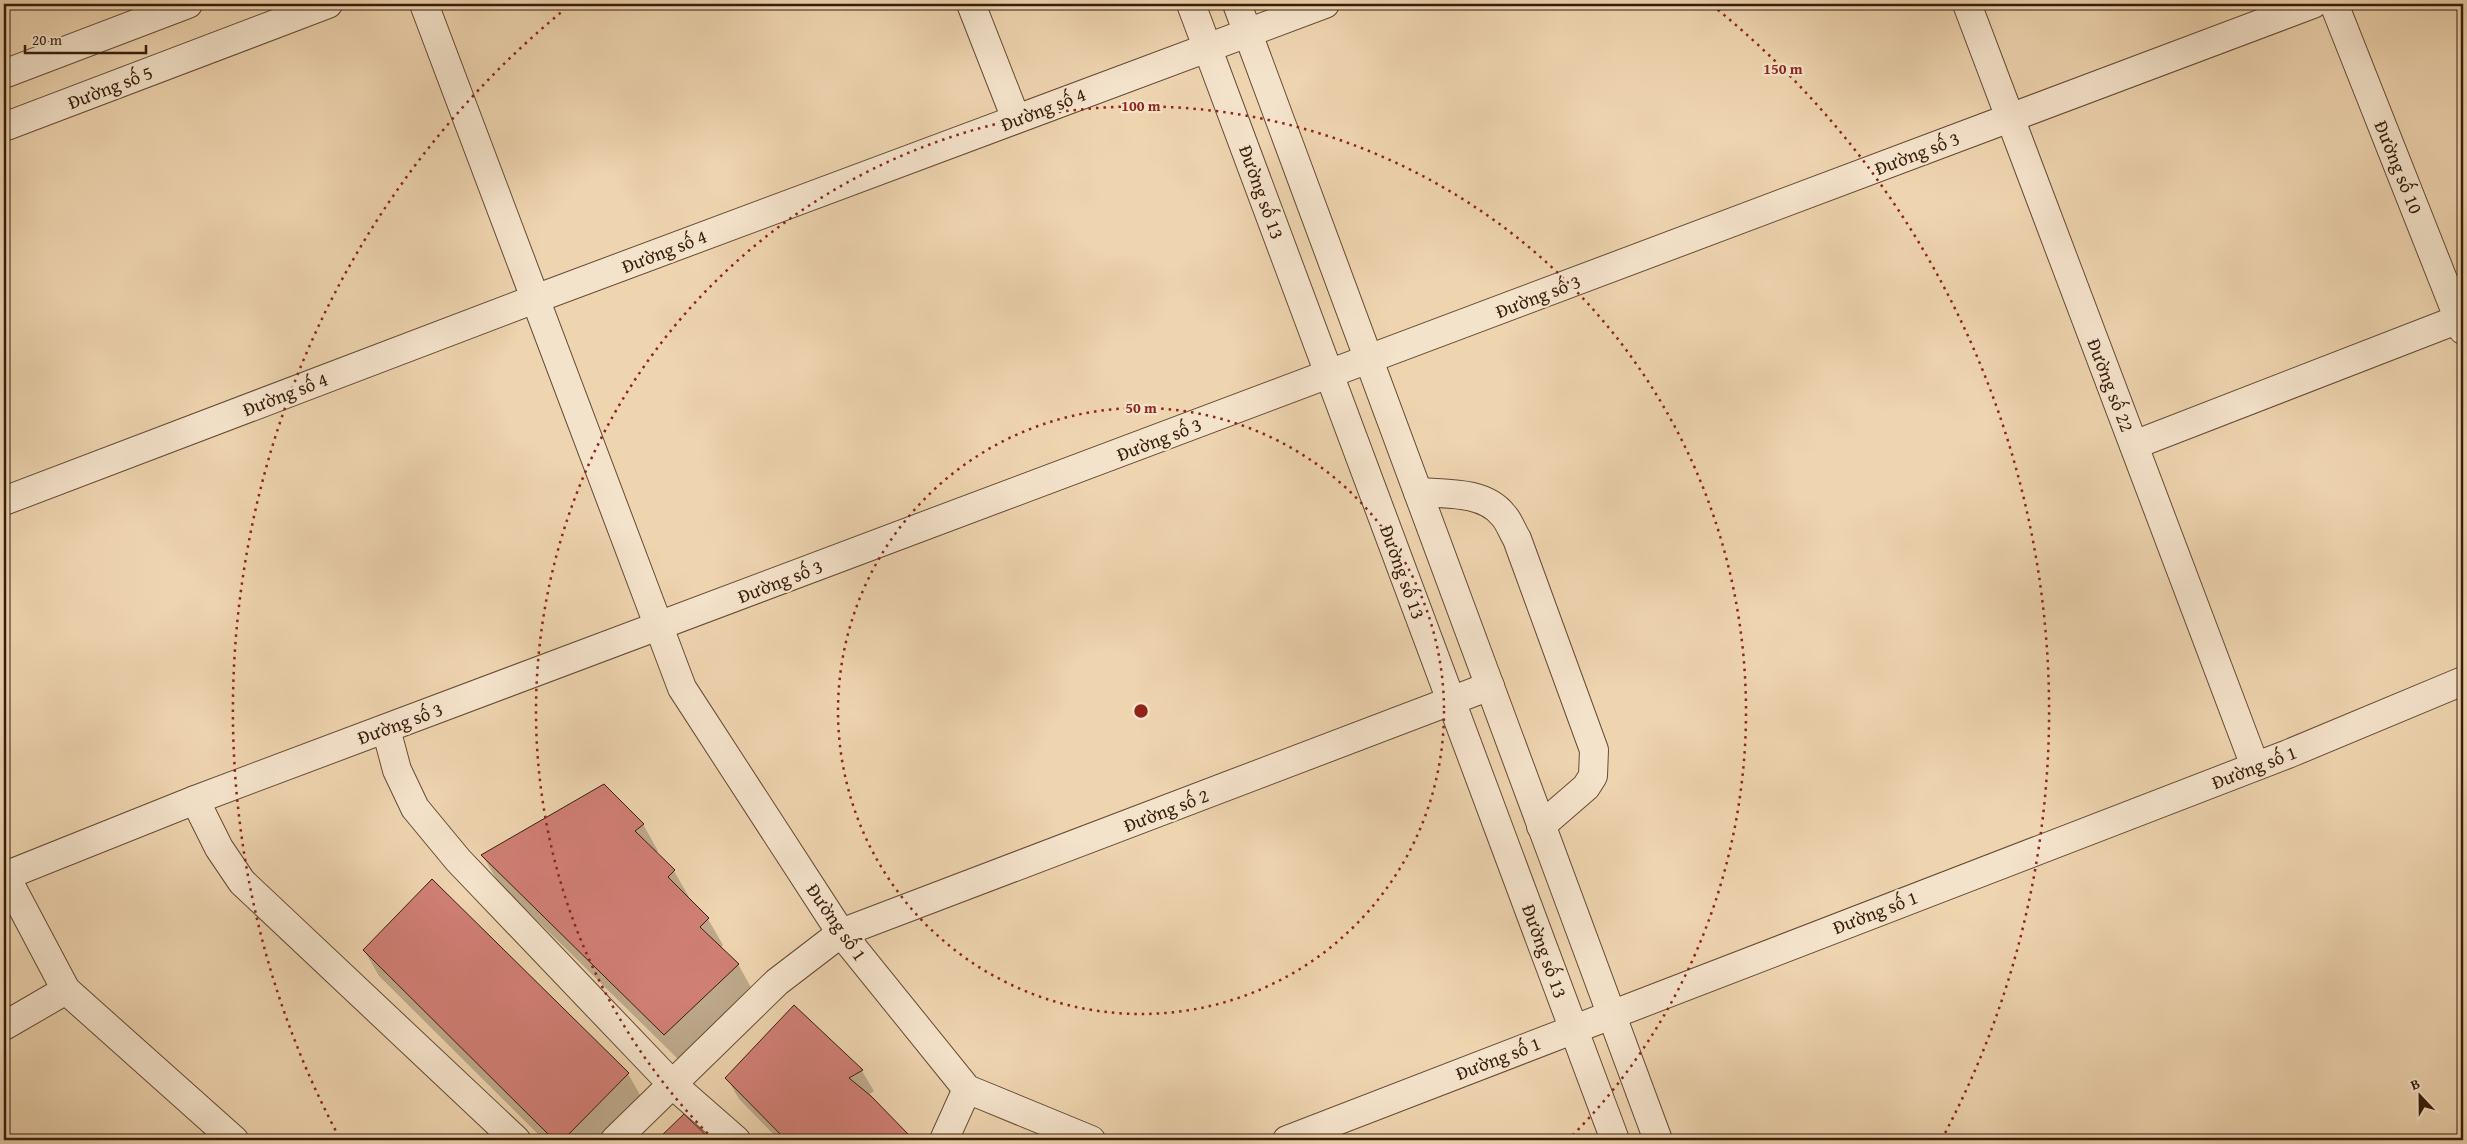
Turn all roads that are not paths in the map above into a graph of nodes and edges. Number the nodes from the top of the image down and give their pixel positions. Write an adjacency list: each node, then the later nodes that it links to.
1 (188, 4): 13 (street)
2 (328, 4): 16 (street, Đường số 5)
3 (424, 4): 17 (street, Đường số 1)
4 (970, 4): 15 (street)
5 (1191, 4): 12 (street, Đường số 13)
6 (1237, 4): 11 (street)
7 (1325, 4): 11 (street, Đường số 4)
8 (1967, 4): 14 (street, Đường số 22)
9 (2313, 4): 14 (street, Đường số 3)
10 (2334, 4): 18 (street, Đường số 10)
11 (1248, 32): 12 (street, Đường số 4); 19 (street)
12 (1208, 47): 15 (street, Đường số 4); 20 (street, Đường số 13)
13 (4, 74)
14 (2011, 118): 19 (street, Đường số 3); 21 (street, Đường số 22)
15 (1016, 119): 17 (street, Đường số 4)
16 (4, 127)
17 (535, 299): 23 (street, Đường số 4); 24 (street, Đường số 1)
18 (2461, 324): 21 (street)
19 (1369, 359): 20 (street, Đường số 3); 22 (street)
20 (1330, 374): 24 (street, Đường số 3); 27 (street, Đường số 13)
21 (2134, 445): 29 (street, Đường số 22)
22 (1418, 492): 26 (street); 31 (street)
23 (4, 501)
24 (658, 627): 28 (street, Đường số 3); 33 (street, Đường số 1)
25 (2463, 681): 29 (street, Đường số 1)
26 (1490, 686): 27 (street, Đường số 2); 31 (street)
27 (1452, 702): 33 (street, Đường số 2); 37 (street, Đường số 13)
28 (386, 729): 30 (street, Đường số 3); 38 (street)
29 (2255, 766): 35 (street, Đường số 1)
30 (194, 800): 32 (street, Đường số 3); 42 (street)
31 (1542, 826): 35 (street)
32 (5, 875): 34 (street)
33 (841, 933): 38 (street, Đường số 2); 39 (street, Đường số 1)
34 (66, 990): 36 (street); 41 (street)
35 (1611, 1014): 37 (street, Đường số 1); 48 (street)
36 (4, 1026)
37 (1573, 1029): 40 (street, Đường số 1); 47 (street, Đường số 13)
38 (672, 1084): 43 (street, Đường số 2); 44 (street)
39 (966, 1089): 45 (street); 46 (street, Đường số 1)
40 (1299, 1137)
41 (234, 1140)
42 (516, 1140)
43 (615, 1140)
44 (736, 1140)
45 (944, 1140)
46 (1091, 1140)
47 (1615, 1140)
48 (1658, 1140)

